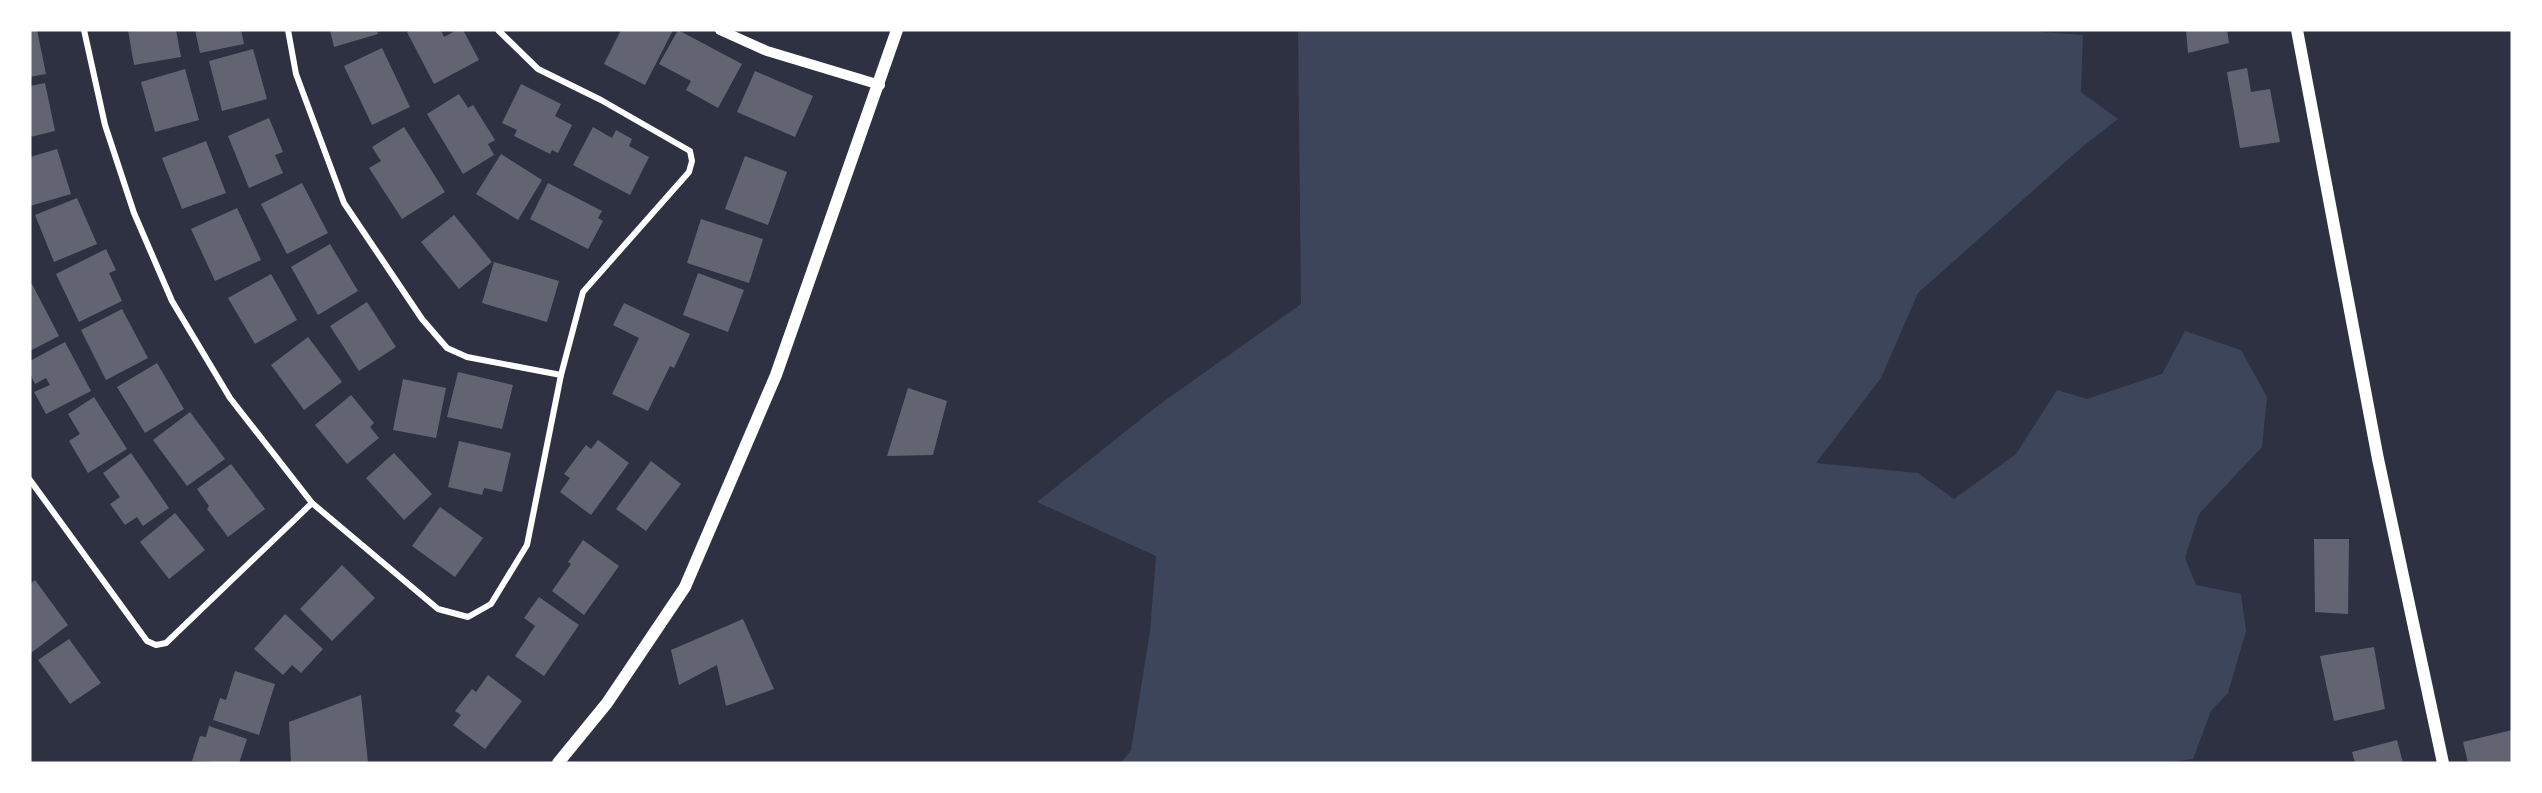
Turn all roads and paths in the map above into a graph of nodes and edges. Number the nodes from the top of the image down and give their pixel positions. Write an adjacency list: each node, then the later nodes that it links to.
1 (84, 30): 10 (street)
2 (288, 30): 8 (street)
3 (498, 30): 8 (street)
4 (720, 30): 7 (street)
5 (897, 30): 7 (main road)
6 (2296, 30): 12 (main road)
7 (880, 85): 11 (main road)
8 (561, 375): 10 (street)
9 (30, 480): 10 (street)
10 (312, 503)
11 (558, 763)
12 (2443, 763)

